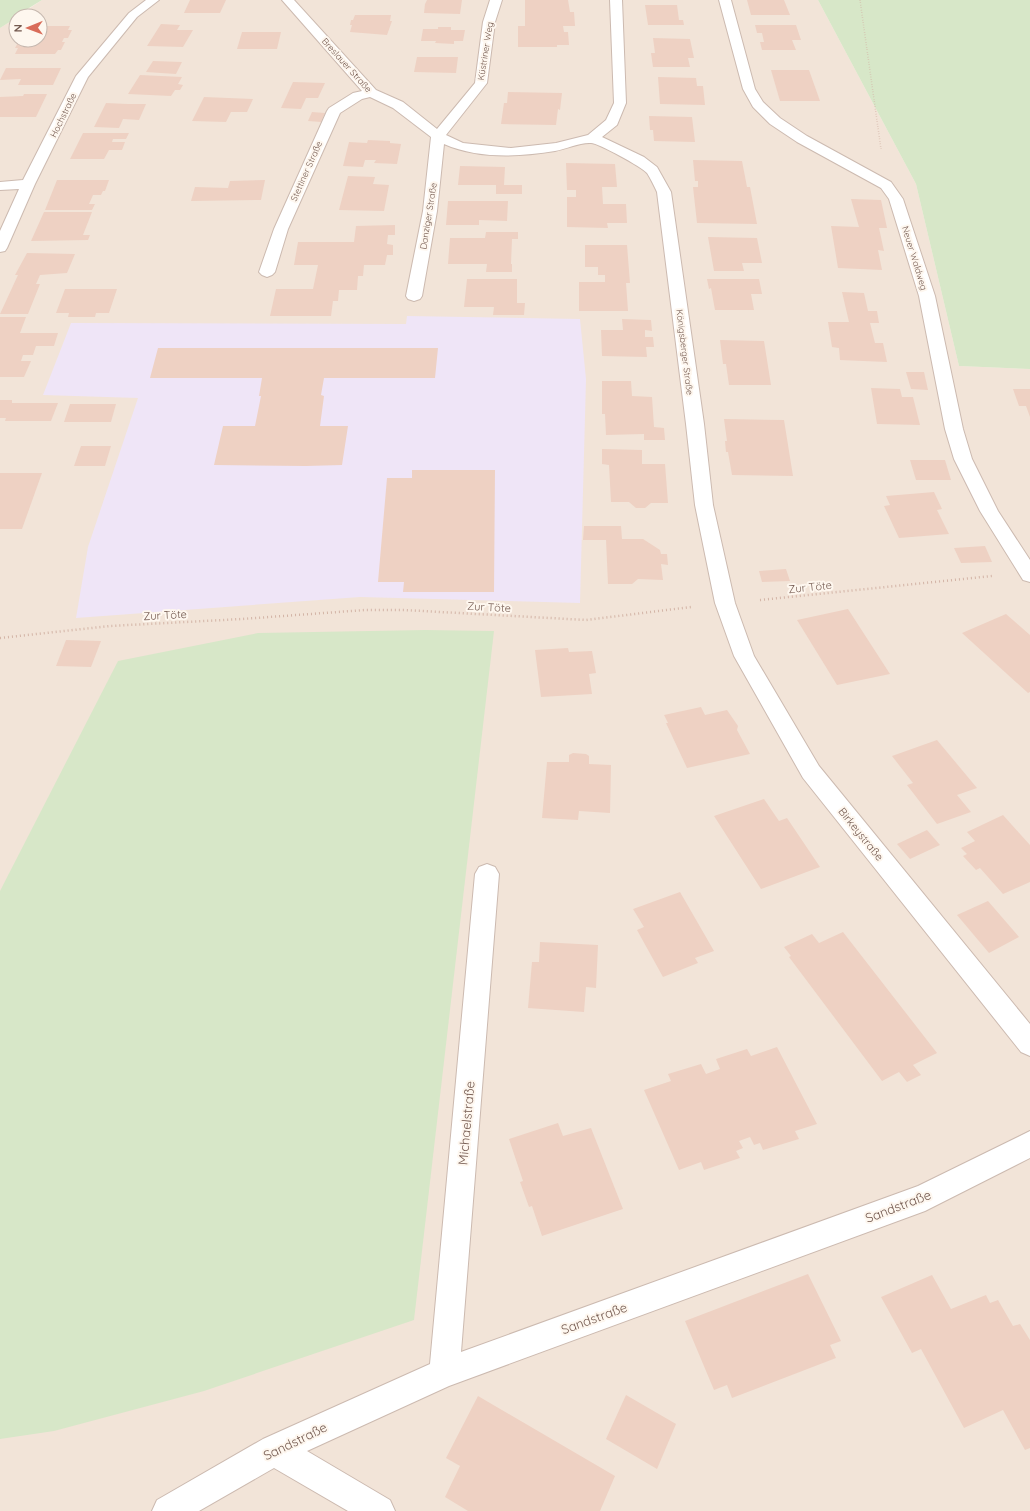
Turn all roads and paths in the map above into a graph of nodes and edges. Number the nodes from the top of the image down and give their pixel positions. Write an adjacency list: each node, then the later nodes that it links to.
1 (153, 0): 10 (street, Hochstraße)
2 (288, 0): 7 (street, Breslauer Straße)
3 (496, 0): 8 (street, Küstriner Weg)
4 (616, 0): 9 (street, Breslauer Straße)
5 (725, 0): 11 (street, Neuer Waldweg)
6 (860, 0): 11 (path)
7 (371, 93): 8 (street, Breslauer Straße); 14 (street, Stettiner Straße)
8 (438, 136): 9 (street, Breslauer Straße); 15 (street, Danziger Straße)
9 (593, 138): 18 (street, Königsberger Straße)
10 (28, 184): 12 (street); 13 (street, Hochstraße)
11 (886, 185): 16 (street, Neuer Waldweg)
12 (0, 186)
13 (0, 248)
14 (267, 272)
15 (414, 296)
16 (1030, 575)
17 (977, 578): 18 (path, Zur Töte)
18 (725, 603): 19 (path, Zur Töte); 21 (street, Birkeystraße)
19 (0, 638)
20 (487, 874): 23 (street, Michaelstraße)
21 (1030, 1044)
22 (1030, 1144): 23 (street, Sandstraße)
23 (444, 1373): 24 (street, Sandstraße)
24 (274, 1450): 25 (street, Sandstraße); 26 (street)
25 (168, 1511)
26 (379, 1511)

